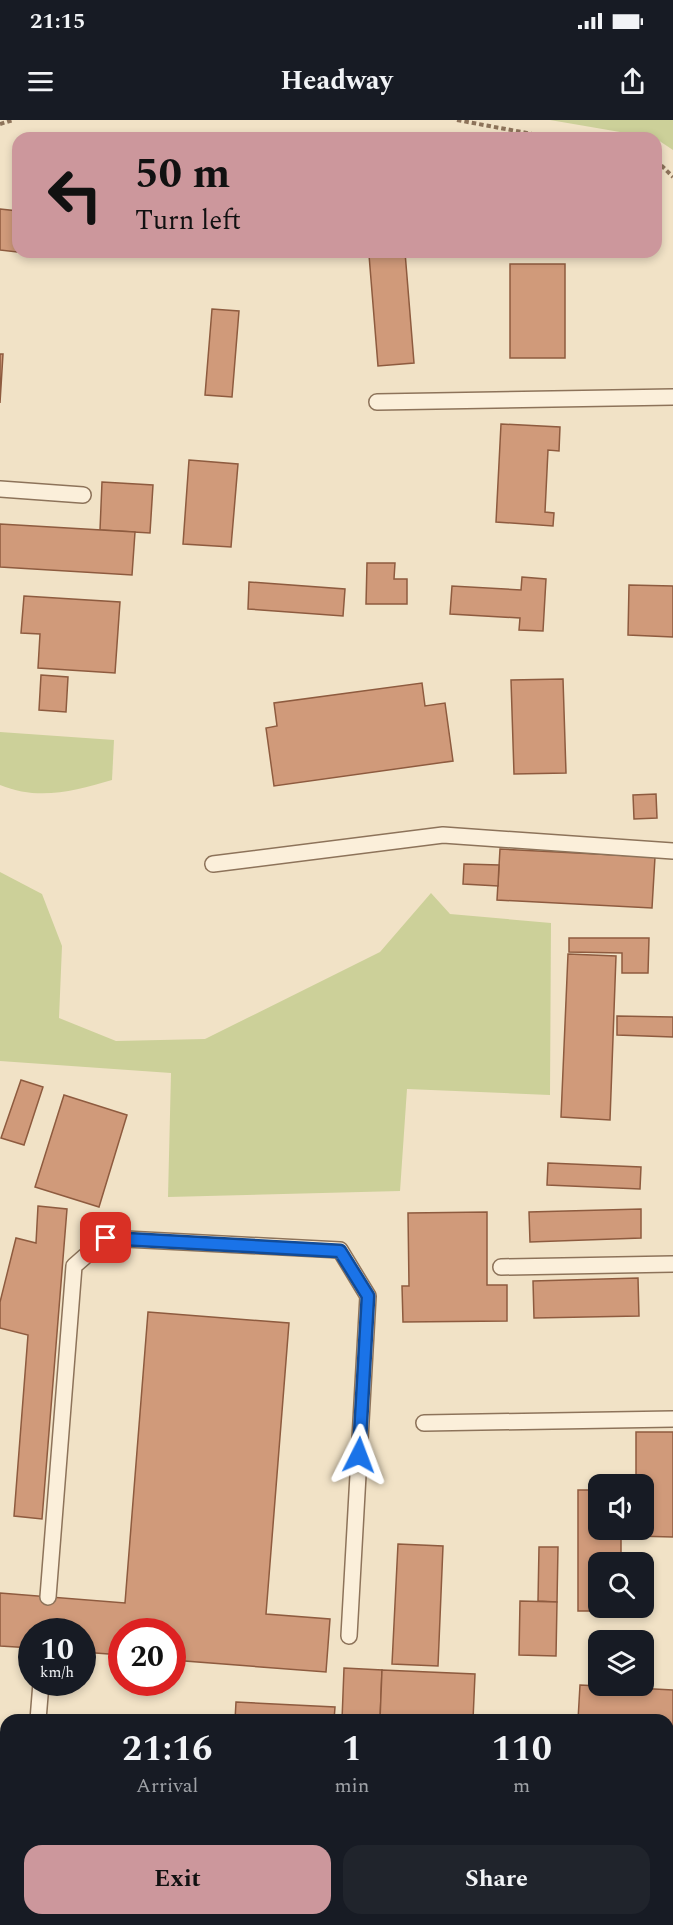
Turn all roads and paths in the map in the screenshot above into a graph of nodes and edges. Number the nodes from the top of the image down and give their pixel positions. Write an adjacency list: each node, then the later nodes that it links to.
1 (13, 120): 3 (path)
2 (458, 120): 4 (path)
3 (0, 124)
4 (522, 132)
5 (662, 166): 6 (path)
6 (673, 177)
7 (673, 397): 8 (lane)
8 (377, 402)
9 (0, 489): 10 (lane)
10 (83, 495)
11 (673, 851): 12 (lane)
12 (213, 864)
13 (673, 1264): 14 (lane)
14 (501, 1267)
15 (673, 1419): 16 (lane)
16 (424, 1423)
17 (48, 1597): 18 (lane)
18 (349, 1636)
19 (40, 1696): 20 (lane)
20 (38, 1714)

